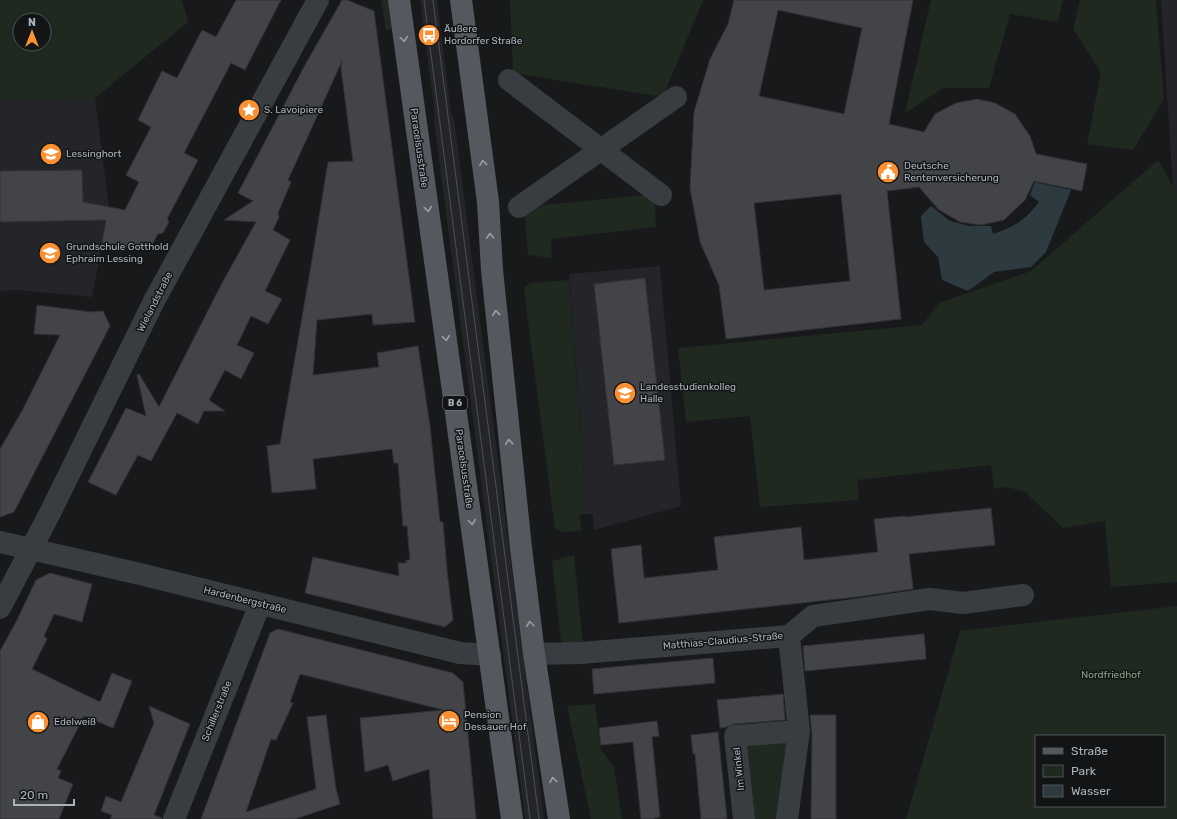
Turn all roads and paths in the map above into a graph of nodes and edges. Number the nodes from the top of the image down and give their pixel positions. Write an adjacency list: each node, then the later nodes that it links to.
1 (318, 0): 10 (street, Wielandstraße)
2 (399, 0): 16 (main road, Paracelsusstraße / B 6, one-way to 16)
3 (461, 0): 15 (main road, one-way to 3)
4 (509, 80): 6 (street)
5 (676, 97): 6 (street)
6 (602, 150): 7 (street); 8 (street)
7 (661, 194)
8 (519, 207)
9 (0, 542): 10 (street, Hardenbergstraße)
10 (31, 549): 12 (street, Hardenbergstraße); 13 (street, Wielandstraße)
11 (1023, 595): 14 (street, Matthias-Claudius-Straße)
12 (260, 604): 16 (street, Hardenbergstraße); 18 (street, Schillerstraße)
13 (0, 608)
14 (789, 636): 15 (street, Matthias-Claudius-Straße); 17 (street)
15 (534, 654): 20 (main road, one-way to 15)
16 (490, 656): 19 (main road, Paracelsusstraße / B 6)
17 (799, 731): 21 (street, Im Winkel); 22 (street)
18 (174, 819)
19 (512, 819)
20 (559, 819)
21 (744, 819)
22 (787, 819)

